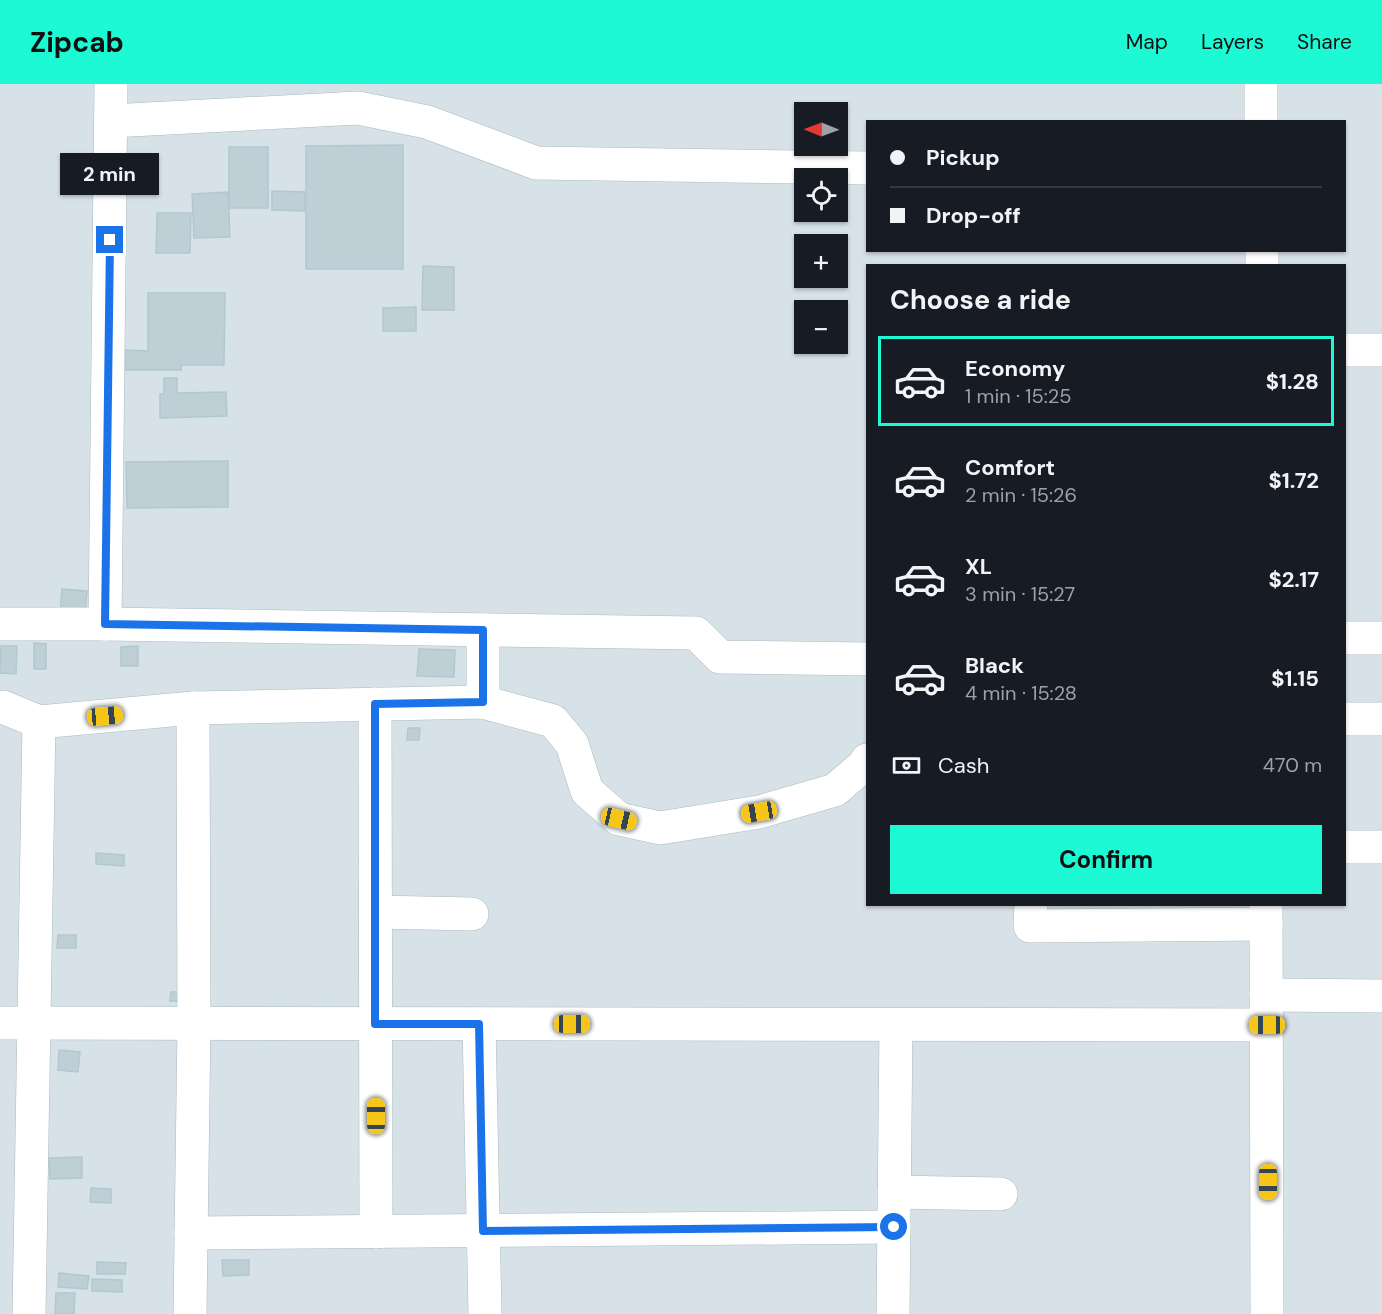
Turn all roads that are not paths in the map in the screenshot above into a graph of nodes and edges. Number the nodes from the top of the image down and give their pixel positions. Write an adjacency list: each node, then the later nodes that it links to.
1 (111, 84): 3 (street)
2 (1261, 84): 4 (street)
3 (111, 120): 5 (street); 9 (street)
4 (1261, 120)
5 (866, 168)
6 (1346, 350): 7 (street)
7 (1382, 350)
8 (0, 624): 9 (street)
9 (105, 624): 10 (street)
10 (483, 630): 13 (street); 14 (street)
11 (1346, 638): 12 (street)
12 (1382, 638)
13 (866, 659)
14 (483, 702): 15 (street); 21 (street)
15 (375, 704): 17 (street); 25 (street)
16 (3, 707): 20 (street)
17 (193, 708): 20 (street); 31 (street)
18 (1346, 719): 19 (street)
19 (1382, 719)
20 (39, 722): 32 (street)
21 (866, 762)
22 (1346, 847): 23 (street)
23 (1382, 847)
24 (1031, 906): 27 (street)
25 (376, 912): 26 (street); 33 (street)
26 (472, 914)
27 (1266, 914): 29 (street)
28 (1382, 996): 29 (street)
29 (1266, 1010): 35 (street); 46 (street)
30 (0, 1023): 32 (street)
31 (194, 1023): 32 (street); 33 (street); 41 (street)
32 (34, 1024): 42 (street)
33 (375, 1024): 34 (street); 40 (street)
34 (479, 1024): 35 (street); 39 (street)
35 (896, 1025): 36 (street)
36 (894, 1192): 37 (street); 38 (street)
37 (1001, 1194)
38 (894, 1227): 39 (street); 45 (street)
39 (483, 1231): 40 (street); 44 (street)
40 (376, 1232): 41 (street)
41 (191, 1233): 43 (street)
42 (29, 1314)
43 (190, 1314)
44 (485, 1314)
45 (893, 1314)
46 (1268, 1314)

